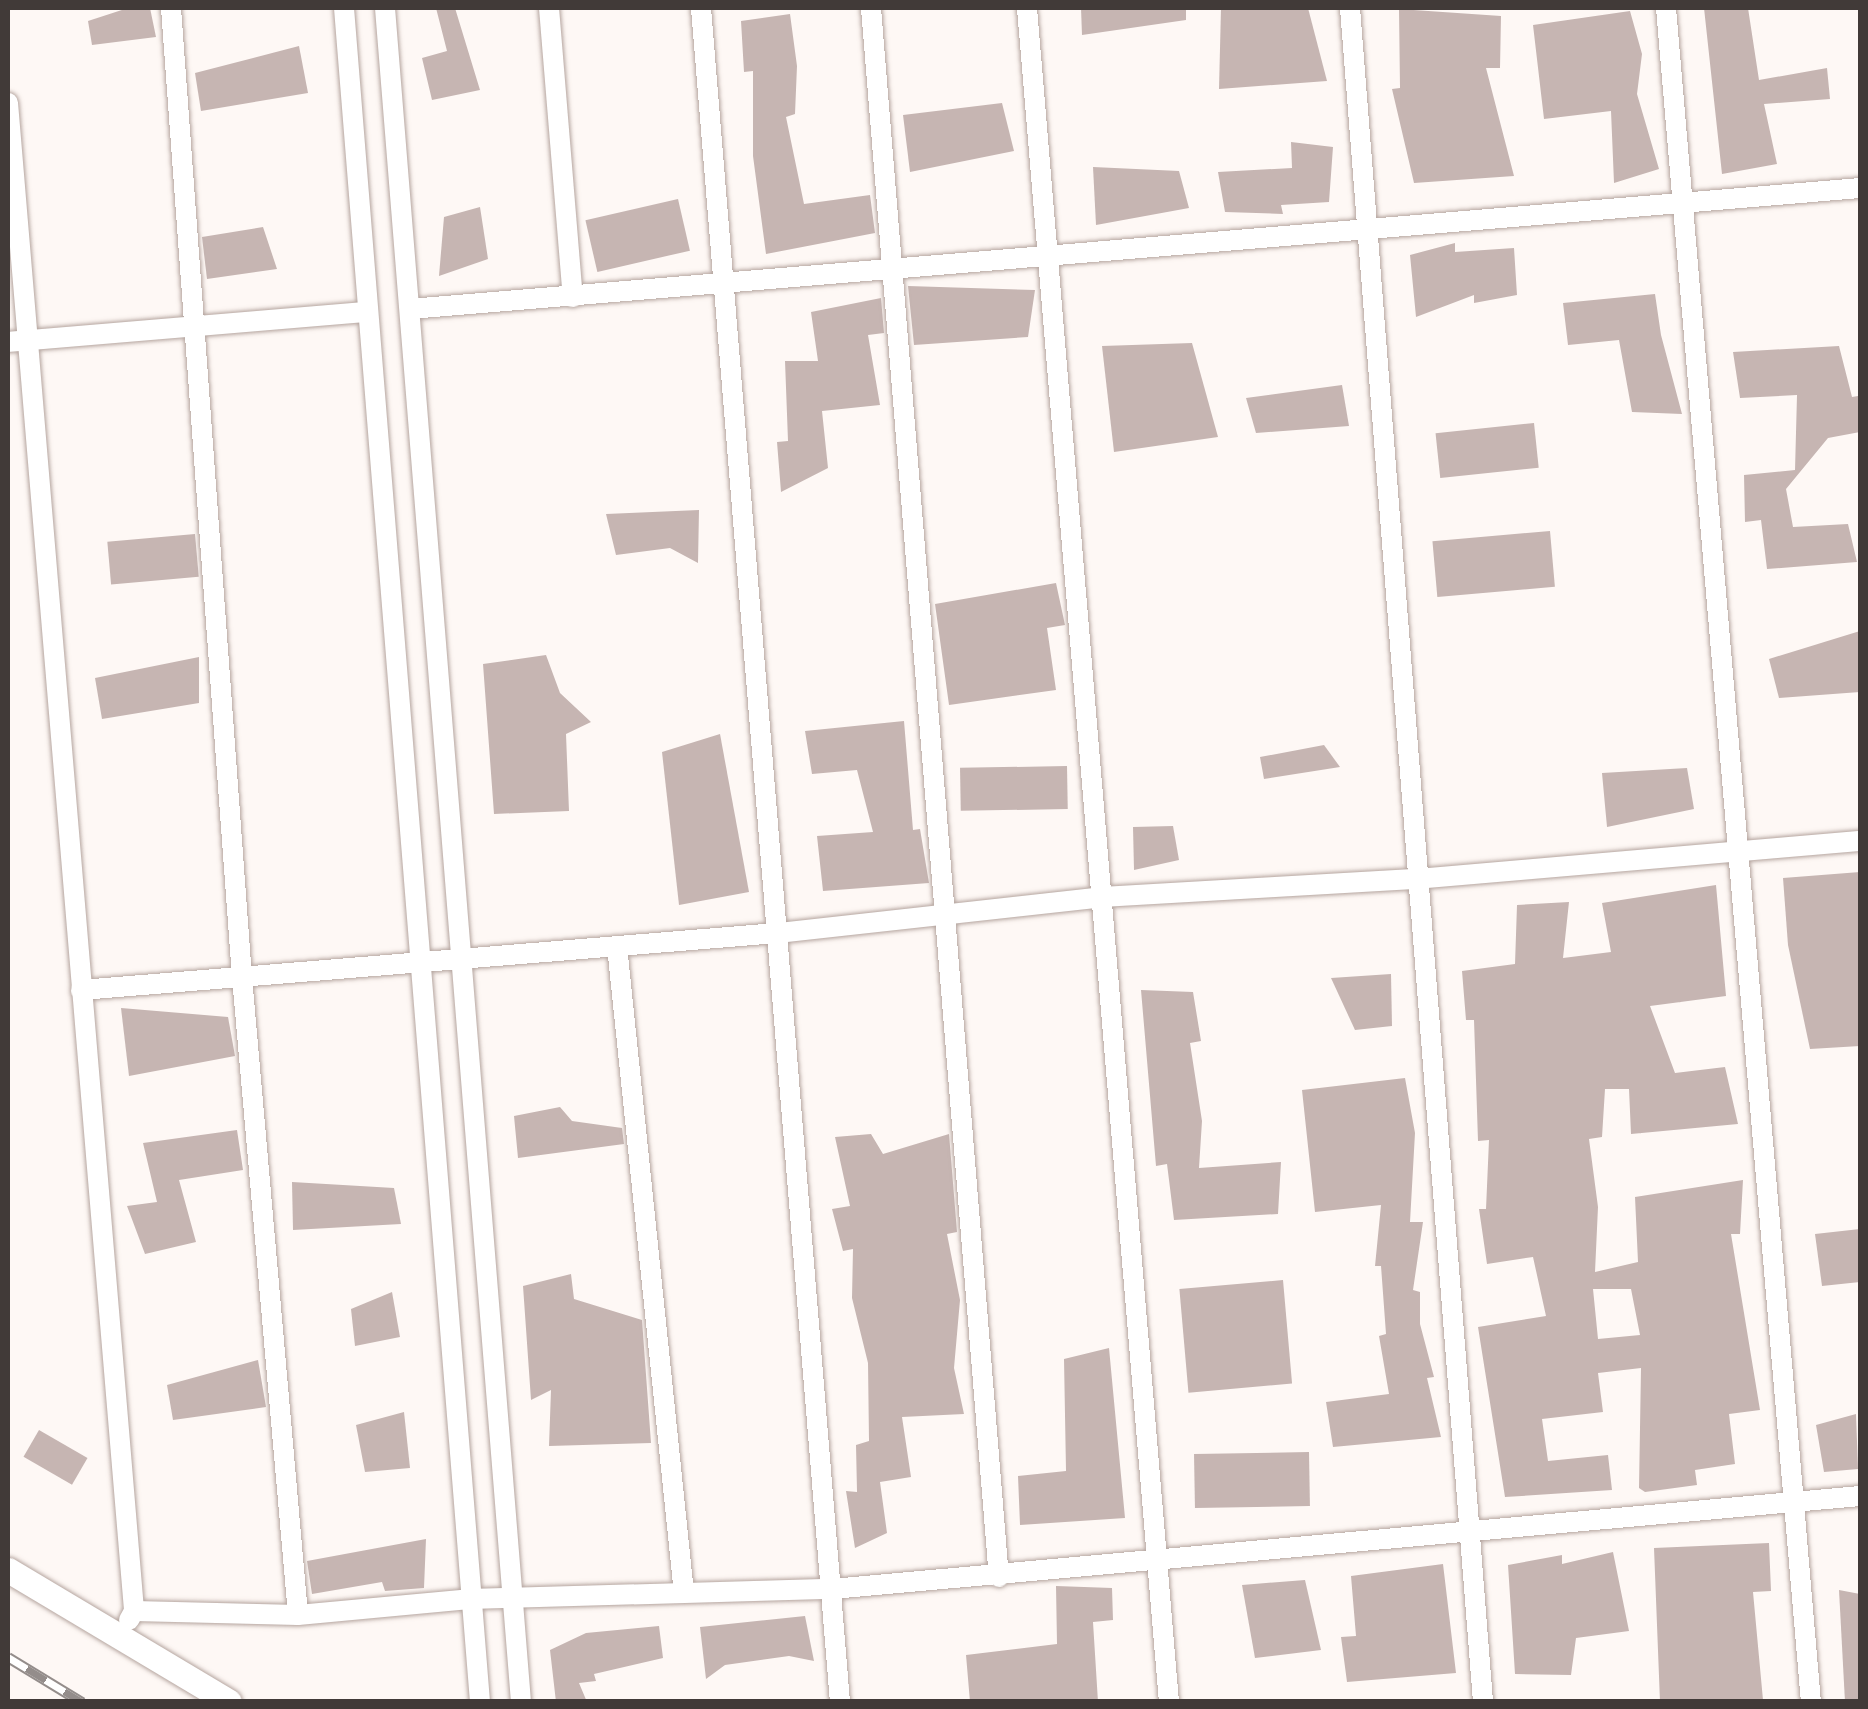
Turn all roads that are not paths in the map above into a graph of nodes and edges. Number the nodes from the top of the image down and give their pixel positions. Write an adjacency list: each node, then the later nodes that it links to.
1 (170, 8): 20 (street)
2 (344, 8): 19 (street)
3 (384, 8): 18 (street)
4 (549, 8): 17 (street)
5 (701, 8): 16 (street)
6 (871, 8): 15 (street)
7 (1027, 8): 14 (street)
8 (1350, 8): 13 (street)
9 (1666, 8): 12 (street)
10 (8, 104): 21 (street)
11 (1860, 188): 12 (street)
12 (1684, 202): 13 (street); 23 (street)
13 (1366, 231): 14 (street); 24 (street)
14 (1050, 259): 15 (street); 25 (street)
15 (889, 273): 16 (street); 26 (street)
16 (722, 287): 17 (street); 27 (street)
17 (573, 297): 18 (street)
18 (410, 308): 29 (street)
19 (367, 312): 20 (street); 30 (street)
20 (193, 326): 21 (street); 31 (street)
21 (16, 341): 32 (street)
22 (1860, 841): 23 (street)
23 (1736, 851): 24 (street); 34 (street)
24 (1416, 880): 25 (street); 35 (street)
25 (1102, 898): 26 (street); 36 (street)
26 (948, 914): 27 (street); 38 (street)
27 (778, 933): 28 (street); 39 (street)
28 (618, 946): 29 (street); 40 (street)
29 (466, 959): 30 (street); 42 (street)
30 (422, 963): 31 (street); 41 (street)
31 (242, 977): 32 (street); 44 (street)
32 (81, 990): 43 (street)
33 (1860, 1496): 34 (street)
34 (1792, 1500): 35 (street); 52 (street)
35 (1469, 1530): 36 (street); 51 (street)
36 (1158, 1558): 38 (street); 50 (street)
37 (8, 1570): 45 (street)
38 (999, 1577): 39 (street)
39 (832, 1589): 40 (street); 49 (street)
40 (684, 1593): 42 (street)
41 (468, 1599): 42 (street); 44 (street); 47 (street)
42 (514, 1599): 48 (street)
43 (134, 1611): 44 (street); 45 (street)
44 (298, 1615)
45 (120, 1635): 46 (street)
46 (230, 1702)
47 (480, 1702)
48 (521, 1702)
49 (840, 1702)
50 (1169, 1702)
51 (1483, 1702)
52 (1811, 1702)

